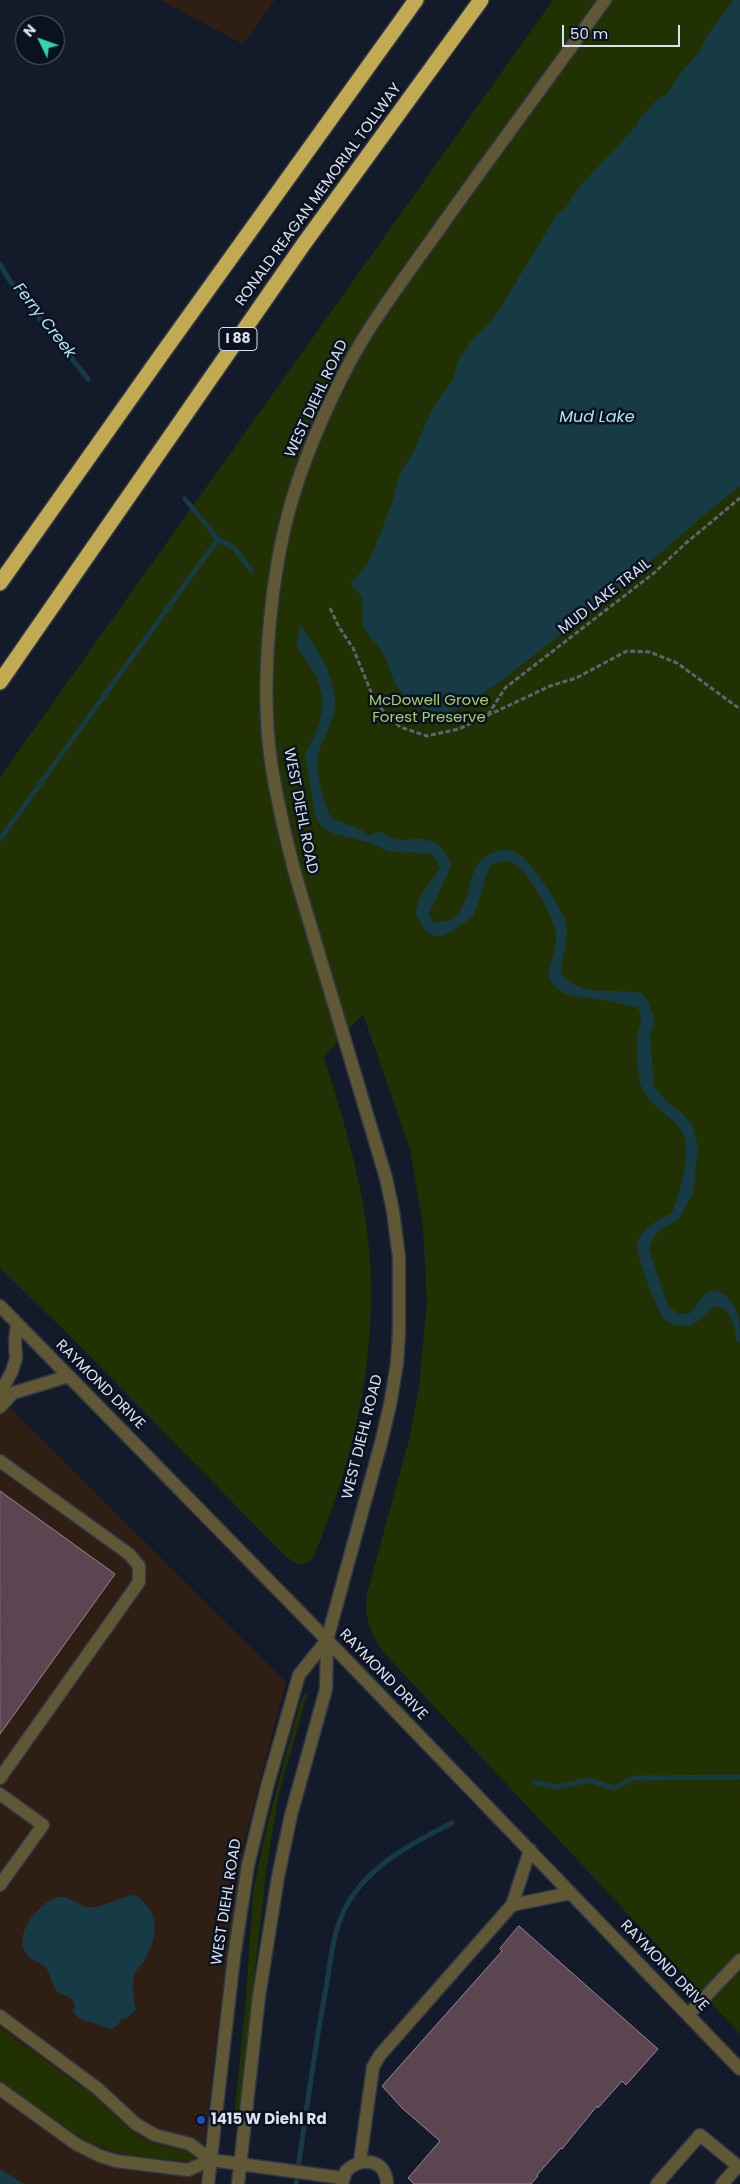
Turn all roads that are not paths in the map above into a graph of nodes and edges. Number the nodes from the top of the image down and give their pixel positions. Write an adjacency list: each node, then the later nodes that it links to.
1 (416, 0): 4 (highway)
2 (481, 0): 5 (highway, RONALD REAGAN MEMORIAL TOLLWAY / I 88)
3 (605, 0): 12 (street, WEST DIEHL ROAD)
4 (0, 583)
5 (0, 682)
6 (0, 1306): 7 (street, RAYMOND DRIVE)
7 (17, 1324): 8 (street, RAYMOND DRIVE); 9 (street)
8 (69, 1376): 10 (street); 12 (street, RAYMOND DRIVE)
9 (0, 1394)
10 (0, 1407)
11 (0, 1461): 13 (street)
12 (328, 1640): 15 (street, RAYMOND DRIVE); 24 (street, WEST DIEHL ROAD); 26 (street, WEST DIEHL ROAD)
13 (0, 1778)
14 (0, 1794): 16 (street)
15 (530, 1850): 17 (street, RAYMOND DRIVE); 18 (street)
16 (0, 1885)
17 (571, 1893): 18 (street); 20 (street, RAYMOND DRIVE)
18 (512, 1905): 25 (street)
19 (740, 1960): 20 (street)
20 (688, 2015): 22 (street, RAYMOND DRIVE)
21 (0, 2016): 24 (street)
22 (740, 2069)
23 (0, 2089): 24 (street)
24 (211, 2160): 26 (street); 28 (street, WEST DIEHL ROAD)
25 (360, 2161): 27 (street); 30 (street)
26 (241, 2163): 27 (street); 29 (street, WEST DIEHL ROAD)
27 (339, 2180)
28 (208, 2184)
29 (238, 2184)
30 (387, 2184)
31 (657, 2184): 32 (street)
32 (722, 2184)

